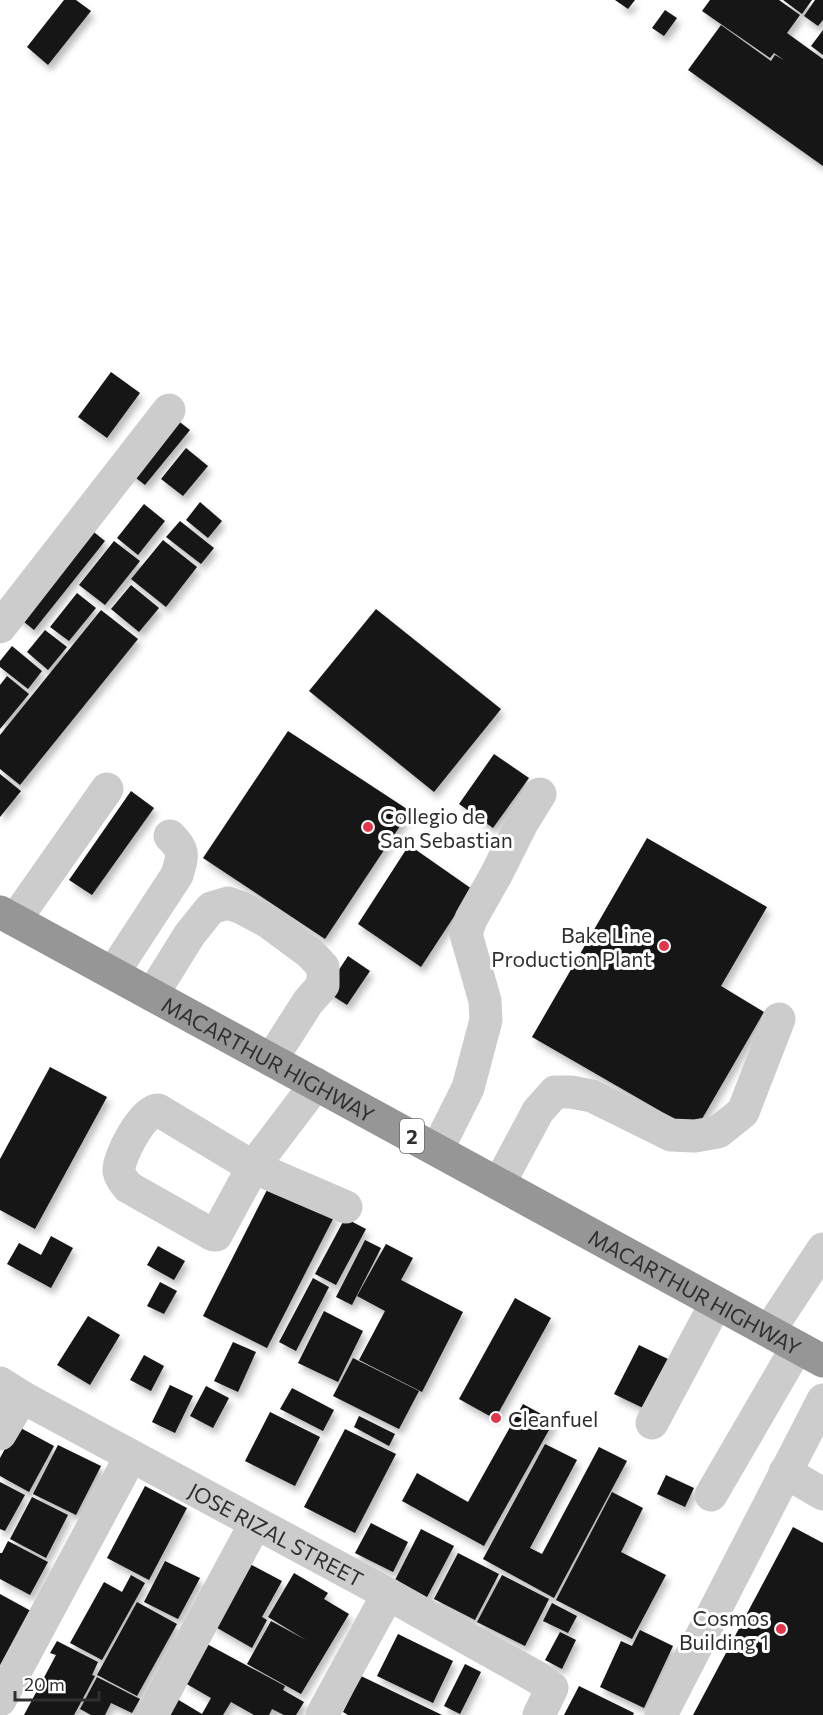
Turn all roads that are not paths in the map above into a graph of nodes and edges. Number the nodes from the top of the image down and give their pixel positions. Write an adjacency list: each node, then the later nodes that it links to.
1 (168, 410): 2 (street)
2 (0, 627)
3 (107, 789): 6 (street)
4 (540, 794): 12 (street)
5 (170, 836): 7 (street)
6 (7, 916): 7 (highway, MACARTHUR HIGHWAY / 2)
7 (113, 974): 8 (highway, MACARTHUR HIGHWAY / 2)
8 (152, 995): 10 (highway, MACARTHUR HIGHWAY / 2); 10 (street)
9 (779, 1019): 13 (street)
10 (272, 1060): 11 (highway, MACARTHUR HIGHWAY / 2)
11 (316, 1084): 12 (highway, MACARTHUR HIGHWAY / 2); 14 (street)
12 (437, 1150): 13 (highway, MACARTHUR HIGHWAY / 2)
13 (499, 1184): 16 (highway, MACARTHUR HIGHWAY / 2)
14 (346, 1207)
15 (823, 1249): 17 (street)
16 (716, 1303): 17 (highway, MACARTHUR HIGHWAY / 2); 20 (street)
17 (796, 1346): 25 (street)
18 (11, 1390): 21 (street); 22 (street, JOSE RIZAL STREET)
19 (823, 1400): 23 (street)
20 (652, 1423)
21 (0, 1434)
22 (131, 1456): 26 (street, JOSE RIZAL STREET); 28 (street)
23 (785, 1472): 24 (street); 32 (street)
24 (823, 1494)
25 (711, 1495)
26 (255, 1524): 27 (street, JOSE RIZAL STREET); 30 (street)
27 (388, 1594): 29 (street, JOSE RIZAL STREET); 31 (street)
28 (0, 1700)
29 (545, 1701)
30 (152, 1715)
31 (322, 1715)
32 (661, 1715)

